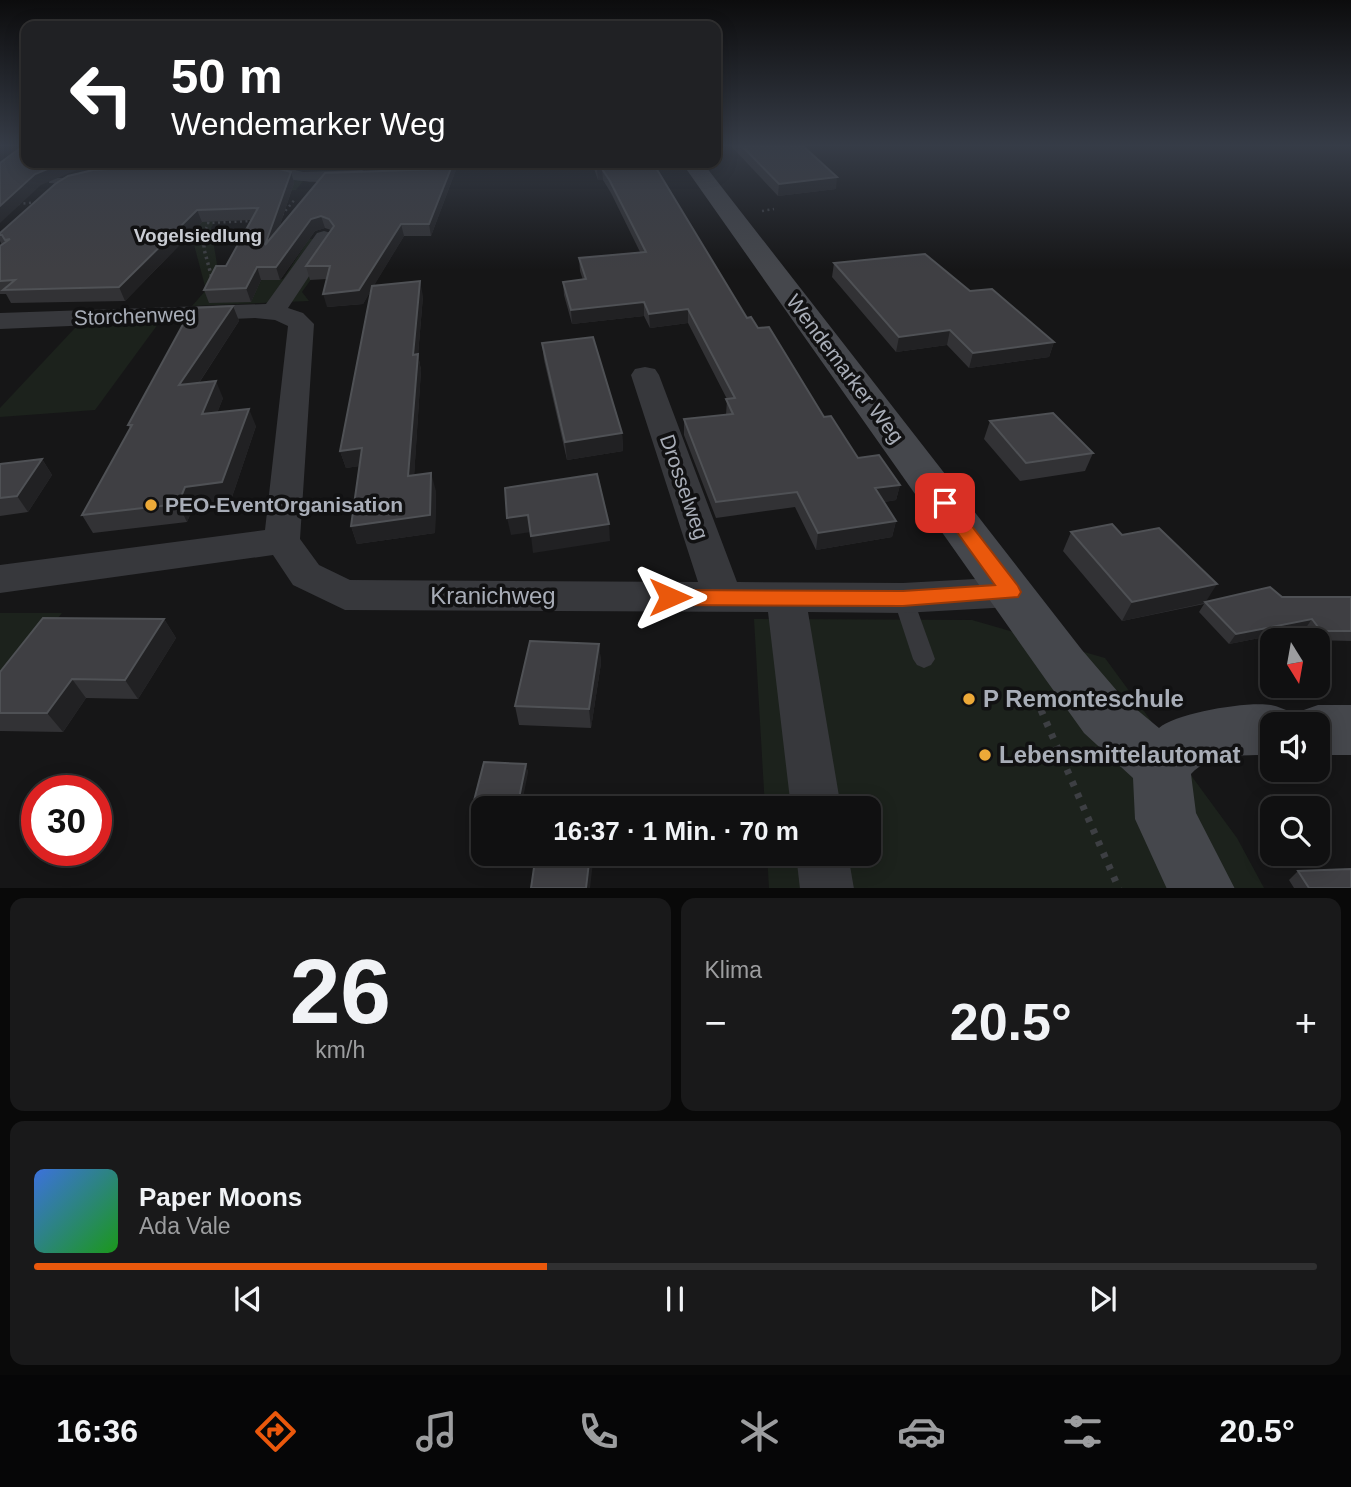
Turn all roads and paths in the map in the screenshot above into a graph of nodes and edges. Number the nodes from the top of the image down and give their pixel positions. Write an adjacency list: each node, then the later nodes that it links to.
1 (50, 187): 4 (path)
2 (710, 187): 16 (street, Wendemarker Weg)
3 (302, 191): 6 (path)
4 (13, 204)
5 (213, 214): 8 (path)
6 (278, 220)
7 (265, 221): 8 (path)
8 (206, 223): 10 (path)
9 (324, 237): 11 (street)
10 (238, 311): 11 (street, Storchenweg); 12 (street, Storchenweg)
11 (273, 311): 14 (street)
12 (0, 321)
13 (645, 376): 17 (street, Drosselweg)
14 (282, 541): 15 (street); 17 (street, Kranichweg)
15 (0, 579)
16 (1011, 592): 19 (street, Kranichweg); 25 (street, Wendemarker Weg)
17 (723, 598): 18 (street, Kranichweg)
18 (786, 598): 19 (street, Kranichweg); 26 (street)
19 (903, 598): 20 (lane)
20 (924, 659)
21 (1038, 703): 29 (path)
22 (1260, 730): 25 (street)
23 (1330, 730): 24 (street)
24 (1351, 730)
25 (1161, 766): 30 (street)
26 (814, 796)
27 (824, 866): 28 (street)
28 (827, 888)
29 (1119, 888)
30 (1202, 888)

